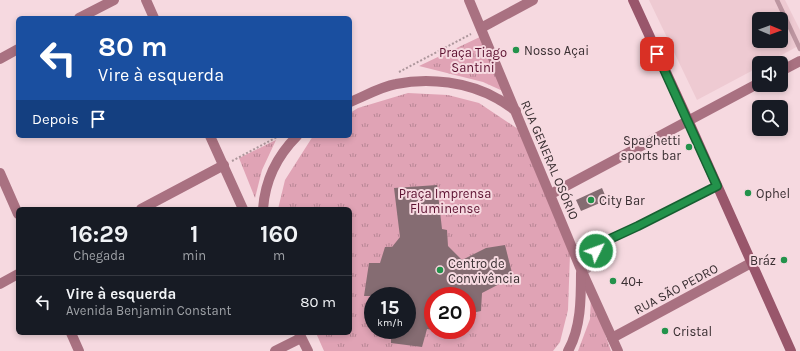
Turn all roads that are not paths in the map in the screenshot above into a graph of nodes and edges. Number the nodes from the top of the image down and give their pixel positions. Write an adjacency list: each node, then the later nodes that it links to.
1 (114, 0): 7 (main road)
2 (146, 0): 8 (main road)
3 (469, 0): 9 (main road, RUA GENERAL OSÓRIO)
4 (533, 0): 9 (main road)
5 (633, 0): 18 (main road)
6 (777, 0): 10 (lane)
7 (83, 16)
8 (153, 16)
9 (481, 28): 17 (main road, RUA GENERAL OSÓRIO)
10 (800, 49)
11 (16, 50): 12 (main road)
12 (0, 59)
13 (800, 61): 14 (main road)
14 (788, 67)
15 (752, 87): 18 (main road)
16 (352, 101): 17 (main road)
17 (516, 111): 24 (main road, RUA GENERAL OSÓRIO)
18 (688, 120): 23 (main road); 24 (main road)
19 (211, 138): 21 (main road)
20 (295, 138): 27 (main road)
21 (224, 165): 25 (main road); 26 (main road)
22 (0, 173): 28 (main road)
23 (717, 186): 29 (main road); 30 (lane)
24 (551, 194): 30 (main road, RUA GENERAL OSÓRIO)
25 (145, 207)
26 (242, 207)
27 (263, 207)
28 (16, 209)
29 (751, 264): 35 (main road, RUA SÃO PEDRO); 41 (main road)
30 (582, 271): 35 (main road, RUA GENERAL OSÓRIO); 39 (main road)
31 (16, 275): 32 (main road)
32 (0, 284)
33 (72, 335): 36 (main road)
34 (300, 335): 37 (main road); 38 (main road)
35 (612, 338): 40 (main road, RUA GENERAL OSÓRIO)
36 (79, 351)
37 (275, 351)
38 (308, 351)
39 (568, 351)
40 (618, 351)
41 (791, 351)

